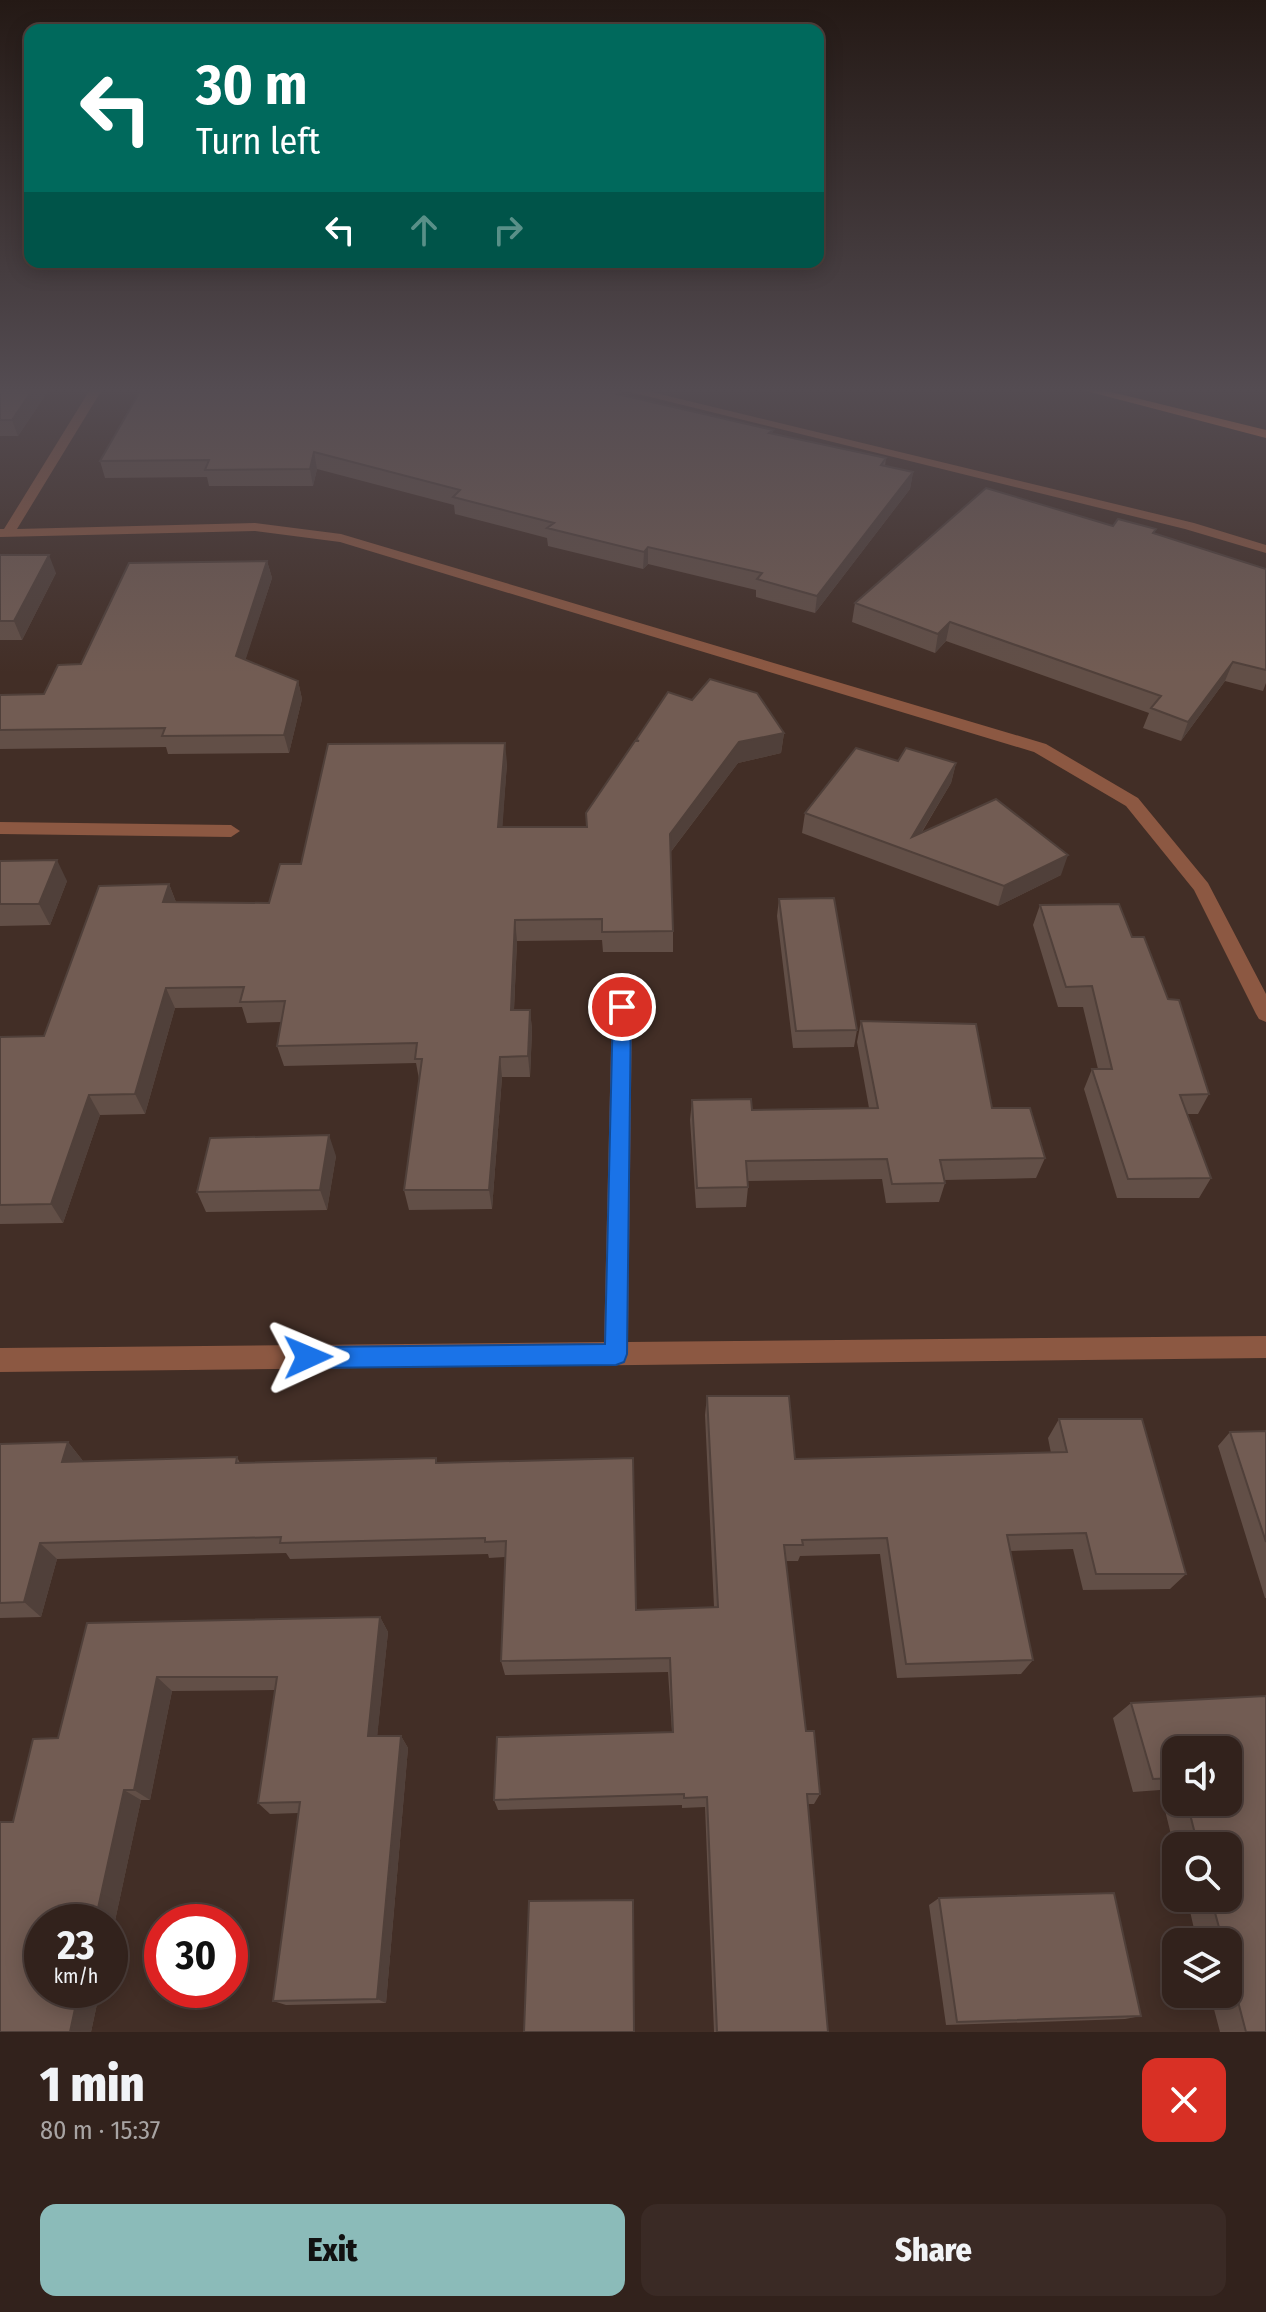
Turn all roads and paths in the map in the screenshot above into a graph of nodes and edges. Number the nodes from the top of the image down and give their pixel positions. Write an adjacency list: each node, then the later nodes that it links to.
1 (36, 483): 3 (street)
2 (1011, 483): 4 (street)
3 (4, 533): 8 (street)
4 (1266, 549)
5 (0, 828): 6 (street)
6 (231, 831)
7 (622, 1007): 10 (street)
8 (1266, 1014)
9 (1266, 1347): 10 (street)
10 (616, 1354): 11 (street)
11 (0, 1360)

